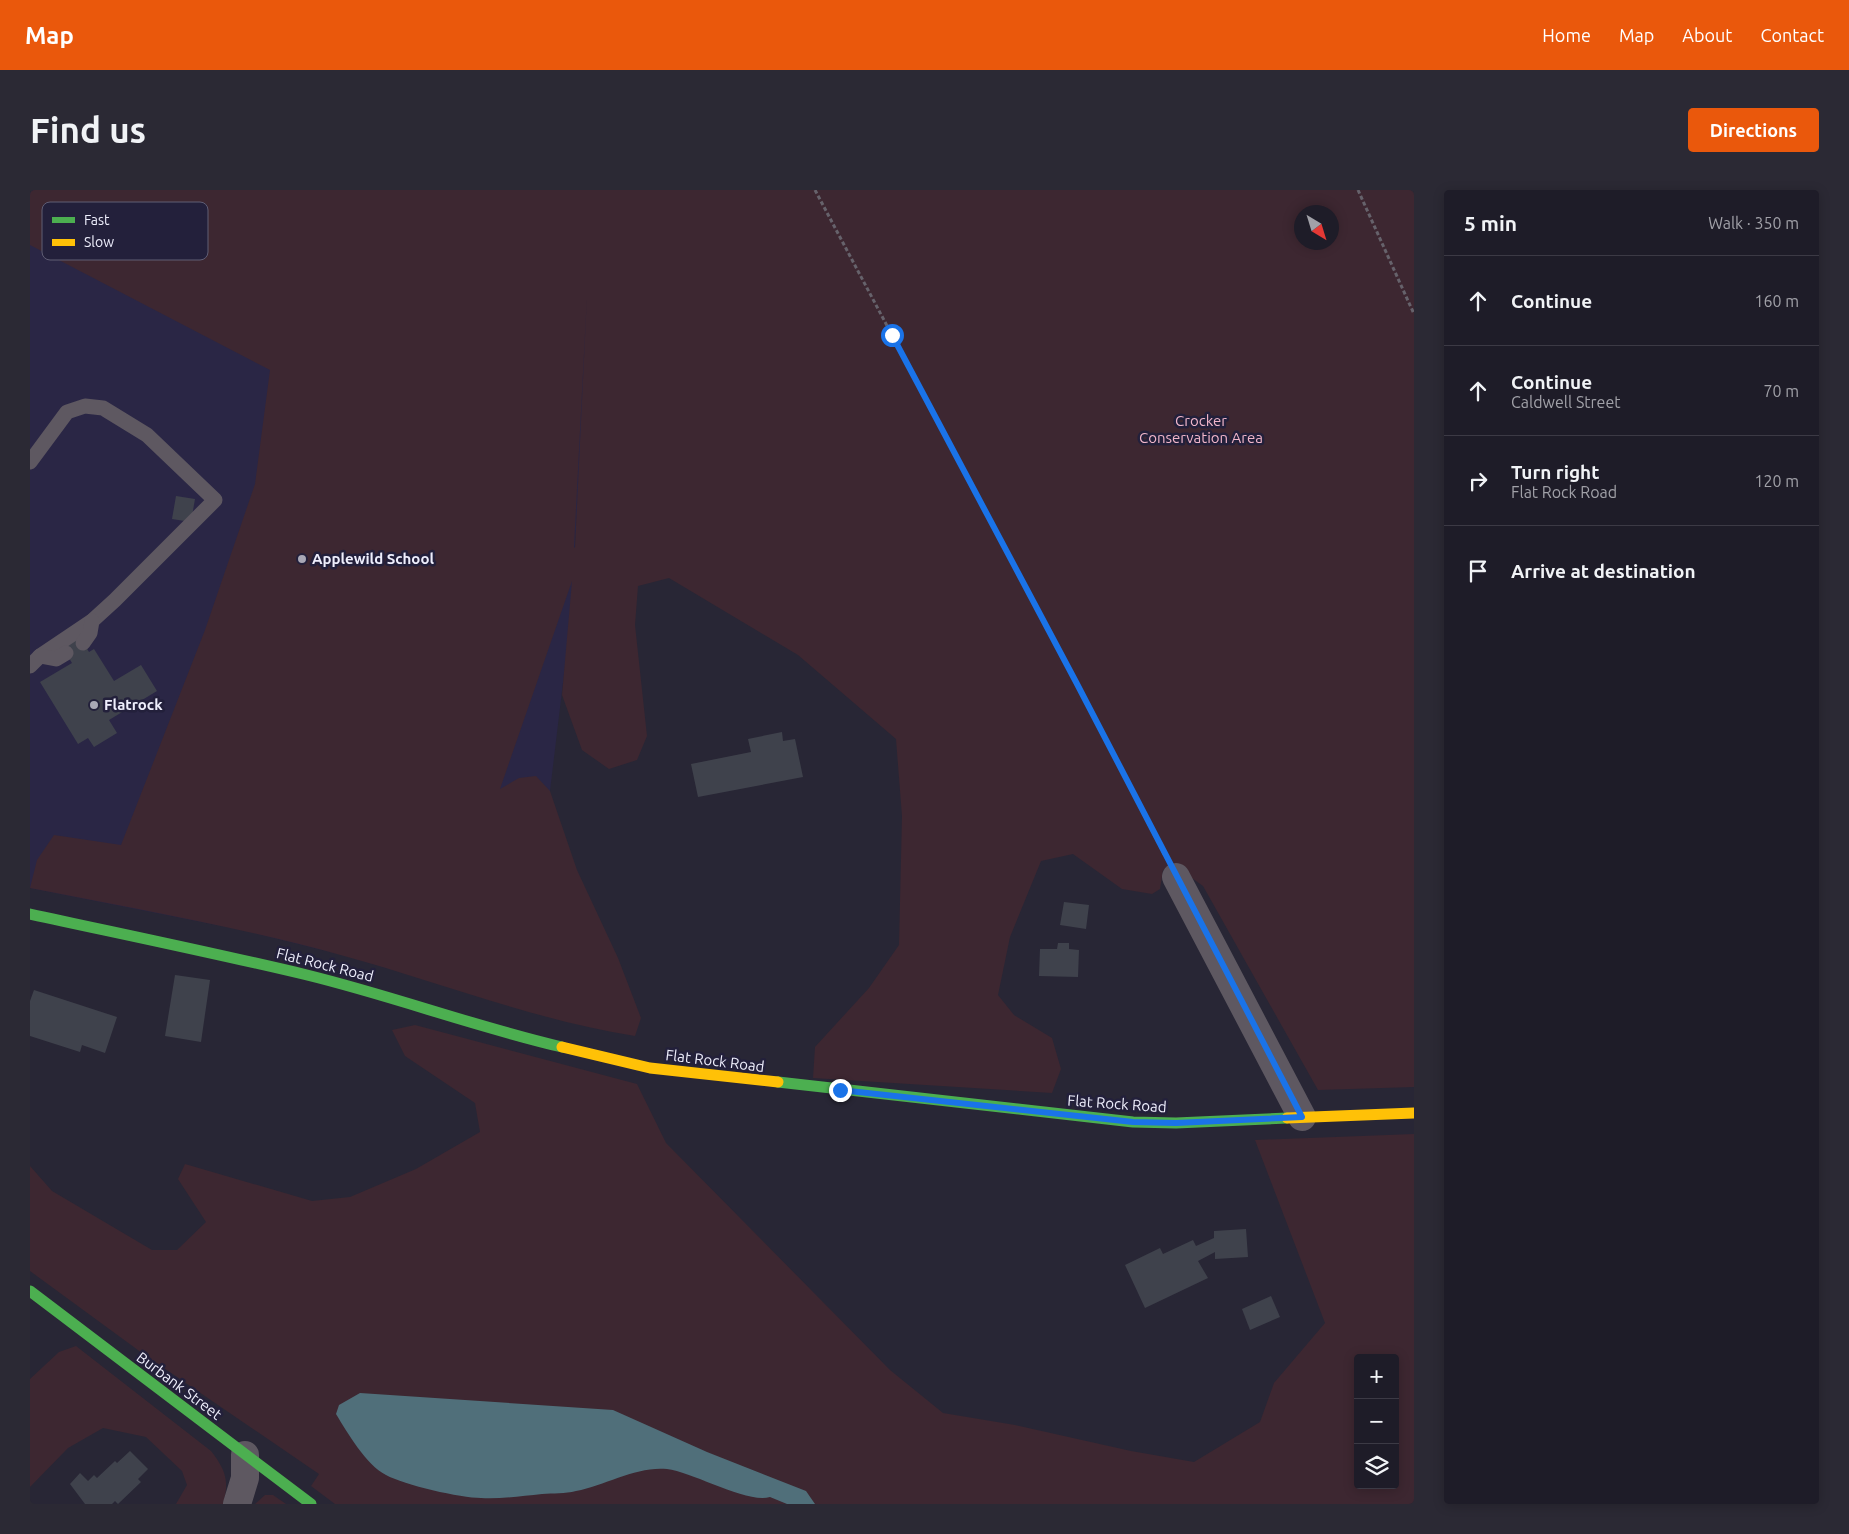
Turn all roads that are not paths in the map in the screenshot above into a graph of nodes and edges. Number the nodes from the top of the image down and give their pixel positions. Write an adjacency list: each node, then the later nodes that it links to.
1 (30, 462): 2 (lane)
2 (92, 621): 3 (lane); 5 (lane)
3 (83, 643)
4 (66, 653): 5 (lane)
5 (35, 661)
6 (1176, 878): 9 (street)
7 (30, 914): 9 (street, Flat Rock Road)
8 (1414, 1113): 9 (street, Flat Rock Road)
9 (1302, 1117)
10 (30, 1291): 11 (street, Burbank Street)
11 (245, 1456): 12 (street); 13 (street, Burbank Street)
12 (237, 1504)
13 (311, 1504)

